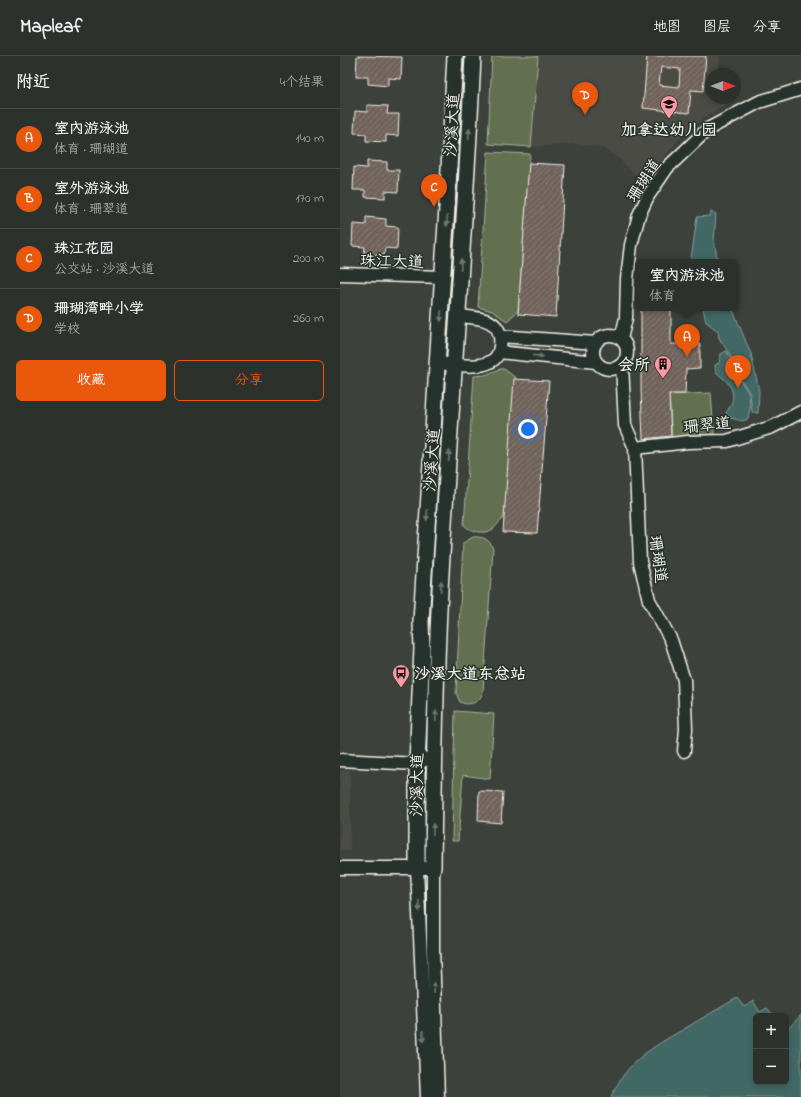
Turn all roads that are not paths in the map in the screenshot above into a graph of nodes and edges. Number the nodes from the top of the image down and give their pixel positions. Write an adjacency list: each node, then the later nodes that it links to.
1 (455, 56): 5 (main road, 沙溪大道, one-way to 5)
2 (473, 56): 6 (main road, 沙溪大道, one-way to 2)
3 (801, 89): 8 (street, 珊瑚道)
4 (340, 274): 5 (street, 珠江大道)
5 (443, 277): 12 (main road, 沙溪大道, one-way to 12)
6 (458, 316): 7 (street); 13 (main road, 沙溪大道)
7 (500, 336): 9 (street); 10 (street)
8 (621, 339): 9 (street); 14 (street)
9 (596, 343): 11 (street)
10 (499, 352): 11 (street, one-way to 11); 13 (street)
11 (596, 362): 14 (street)
12 (438, 363): 13 (street); 20 (main road, 沙溪大道, one-way to 20)
13 (455, 365): 18 (main road, 沙溪大道, one-way to 13)
14 (622, 365): 16 (street, 珊瑚道)
15 (801, 412): 16 (street, 珊翠道)
16 (635, 448): 17 (street, 珊瑚道)
17 (684, 751)
18 (434, 755): 20 (street); 23 (main road, 沙溪大道, one-way to 18)
19 (340, 760): 20 (street)
20 (417, 764): 21 (main road, 沙溪大道)
21 (417, 867): 22 (street); 23 (street); 24 (street, one-way to 24)
22 (340, 868)
23 (433, 868): 25 (street, one-way to 23)
24 (427, 1097)
25 (438, 1097)

